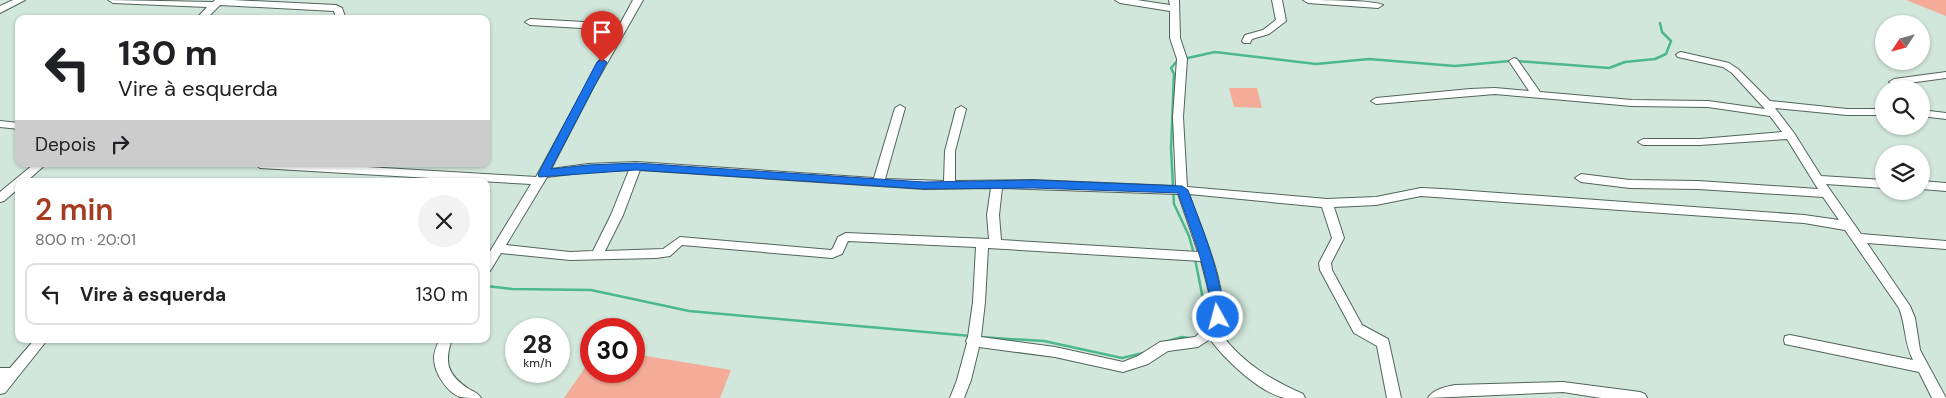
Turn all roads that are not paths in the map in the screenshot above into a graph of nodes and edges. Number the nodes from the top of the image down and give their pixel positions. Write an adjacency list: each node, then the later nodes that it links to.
1 (20, 0): 10 (street)
2 (113, 0): 7 (street)
3 (638, 0): 14 (street)
4 (1120, 0): 8 (street)
5 (1277, 0): 15 (street)
6 (1308, 0): 9 (street)
7 (218, 2): 11 (street); 12 (street)
8 (1174, 4): 47 (street)
9 (1378, 5)
10 (0, 10)
11 (204, 15)
12 (340, 15)
13 (530, 22): 14 (street)
14 (622, 27): 37 (street)
15 (1247, 41)
16 (1681, 55): 22 (street)
17 (1514, 61): 20 (street)
18 (1946, 75): 19 (street)
19 (1909, 80)
20 (1538, 96): 21 (street); 26 (street)
21 (1376, 101)
22 (1767, 104): 25 (street); 26 (street)
23 (900, 108): 40 (street)
24 (961, 109): 44 (street)
25 (1875, 112)
26 (1774, 113): 31 (street)
27 (1930, 114): 28 (street)
28 (1946, 116)
29 (0, 124): 30 (street)
30 (15, 126)
31 (1790, 135): 32 (street); 39 (street)
32 (1643, 142)
33 (636, 166): 37 (street); 40 (street); 56 (street)
34 (36, 167): 36 (street)
35 (320, 167): 37 (street)
36 (24, 178)
37 (541, 178): 55 (street)
38 (1580, 178): 48 (street)
39 (1819, 180): 41 (street); 48 (street)
40 (878, 182): 44 (street)
41 (1875, 183)
42 (15, 185): 49 (street)
43 (997, 185): 44 (street); 47 (street); 53 (street)
44 (949, 186)
45 (1930, 186): 46 (street)
46 (1946, 187)
47 (1182, 190): 50 (street); 57 (street)
48 (1826, 193): 51 (street)
49 (0, 198)
50 (1327, 203): 51 (street); 70 (street)
51 (1848, 226): 52 (street)
52 (1857, 238): 54 (street); 64 (street)
53 (988, 243): 56 (street); 57 (street); 61 (street)
54 (1946, 245)
55 (499, 248): 56 (street); 58 (street)
56 (597, 255)
57 (1206, 257): 59 (street)
58 (490, 262)
59 (1218, 317): 61 (street); 69 (street)
60 (1790, 340): 64 (street)
61 (972, 341): 68 (street)
62 (38, 343): 65 (street)
63 (444, 343): 67 (street)
64 (1922, 367): 73 (street)
65 (6, 373): 66 (street)
66 (0, 389)
67 (474, 398)
68 (957, 398)
69 (1298, 398)
70 (1394, 398)
71 (1435, 398): 72 (street)
72 (1640, 398)
73 (1939, 398)

